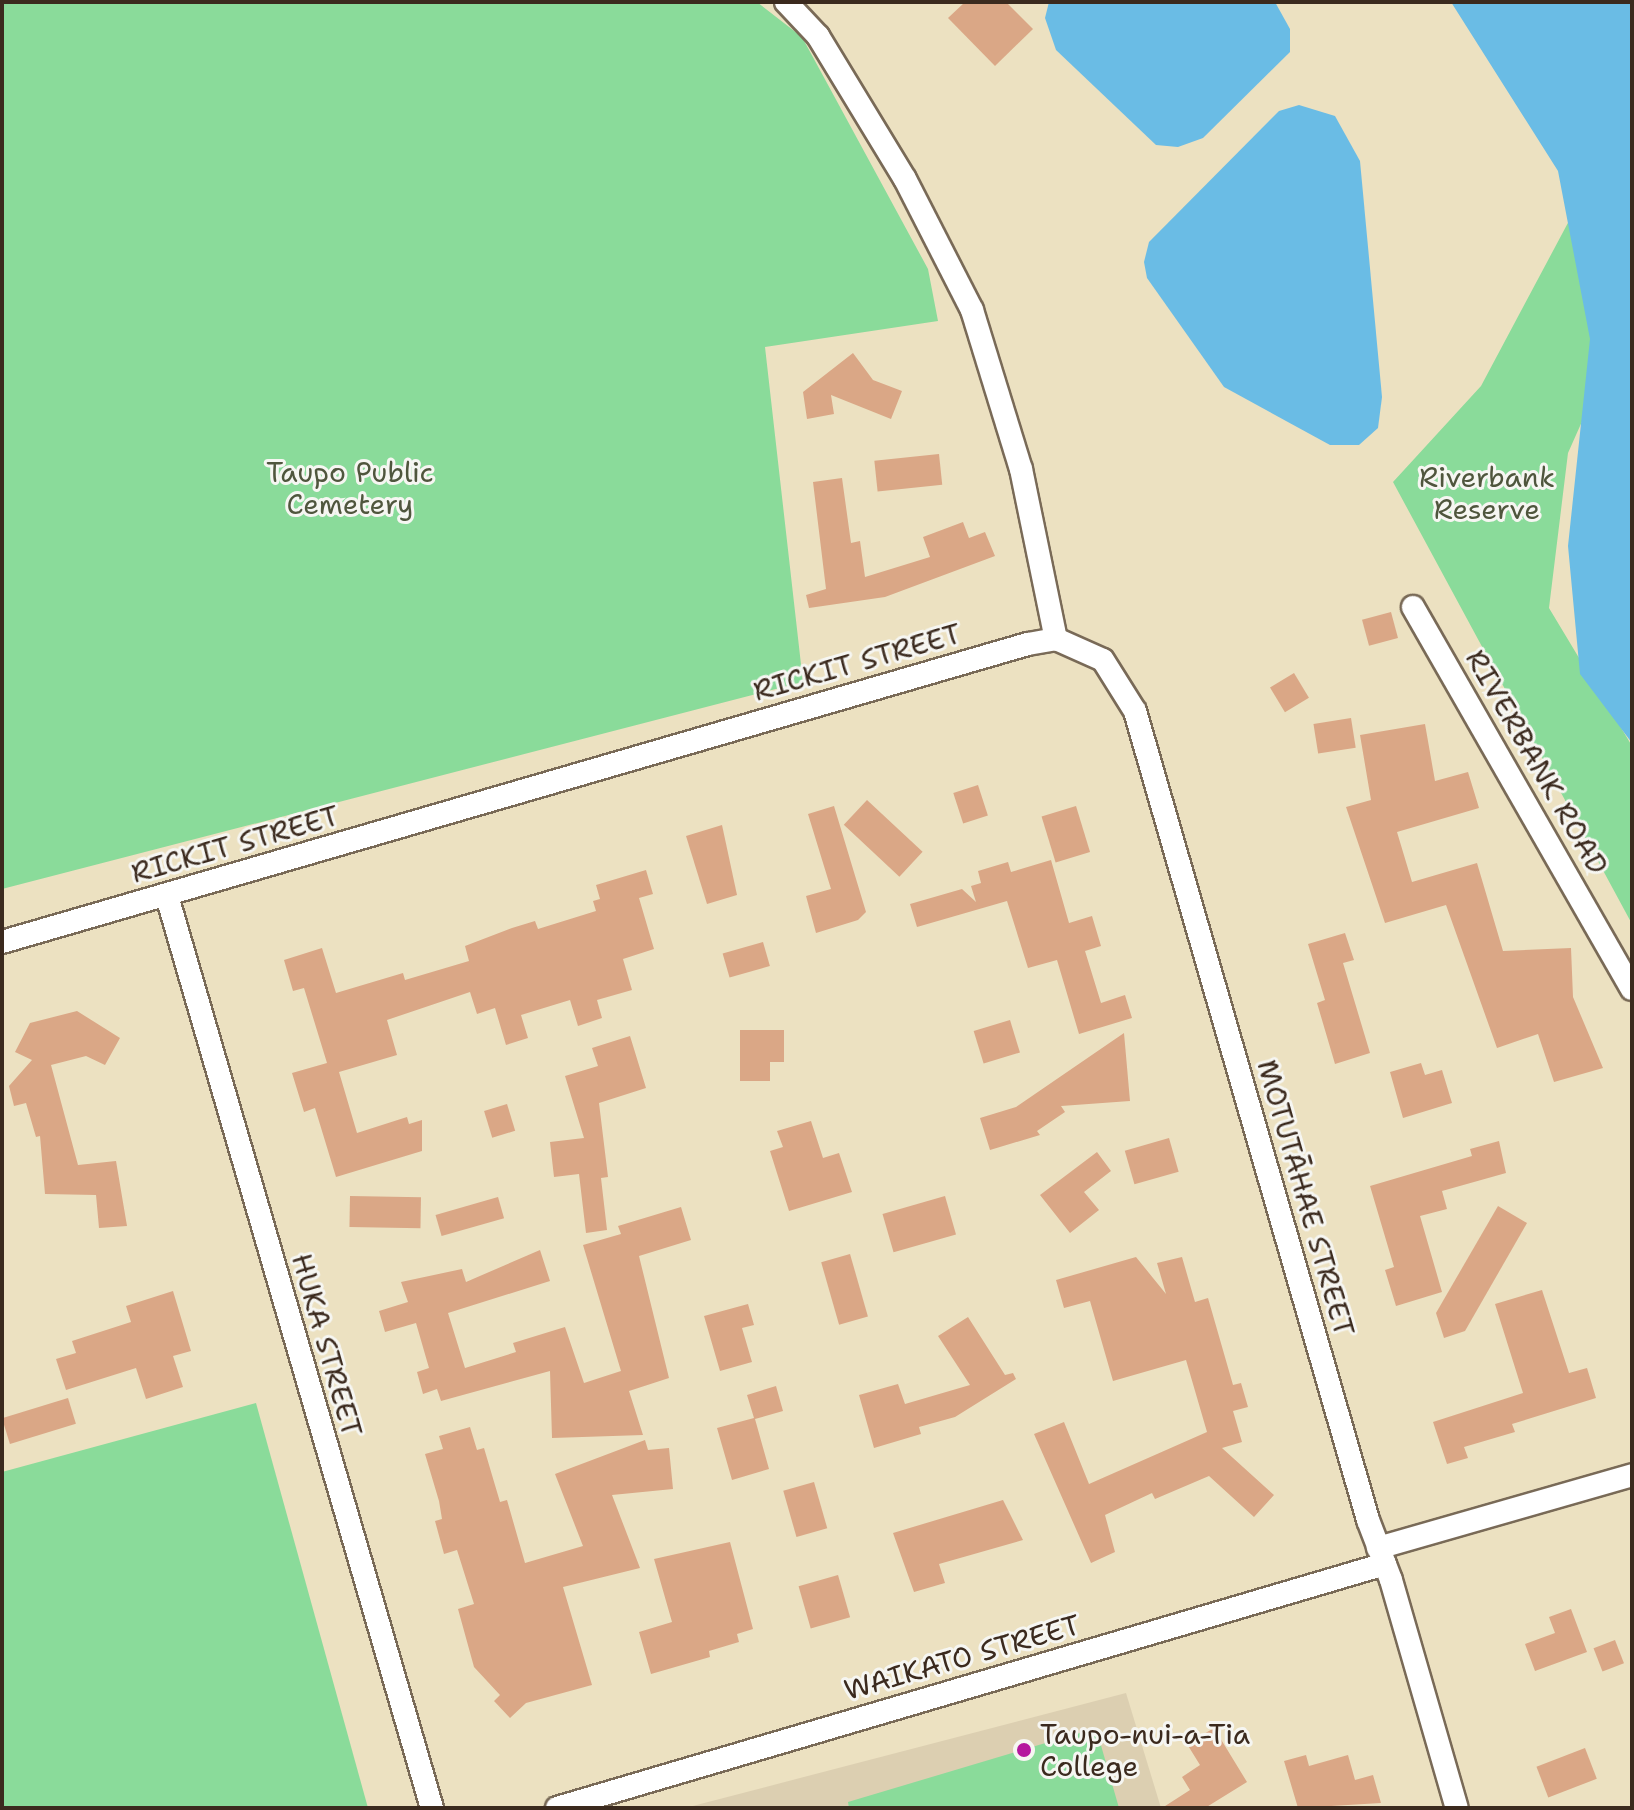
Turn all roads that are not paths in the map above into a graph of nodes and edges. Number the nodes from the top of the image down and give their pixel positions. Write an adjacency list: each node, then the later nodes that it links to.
1 (786, 2): 3 (street)
2 (1413, 607): 6 (street, RIVERBANK ROAD)
3 (1056, 639): 4 (street, RICKIT STREET); 8 (street, MOTUTĀHAE STREET)
4 (167, 896): 5 (street, RICKIT STREET); 9 (street, HUKA STREET)
5 (2, 942)
6 (1632, 989)
7 (1632, 1475): 8 (street, WAIKATO STREET)
8 (1381, 1556): 10 (street, WAIKATO STREET); 11 (street, MOTUTĀHAE STREET)
9 (432, 1808)
10 (557, 1808)
11 (1457, 1808)

